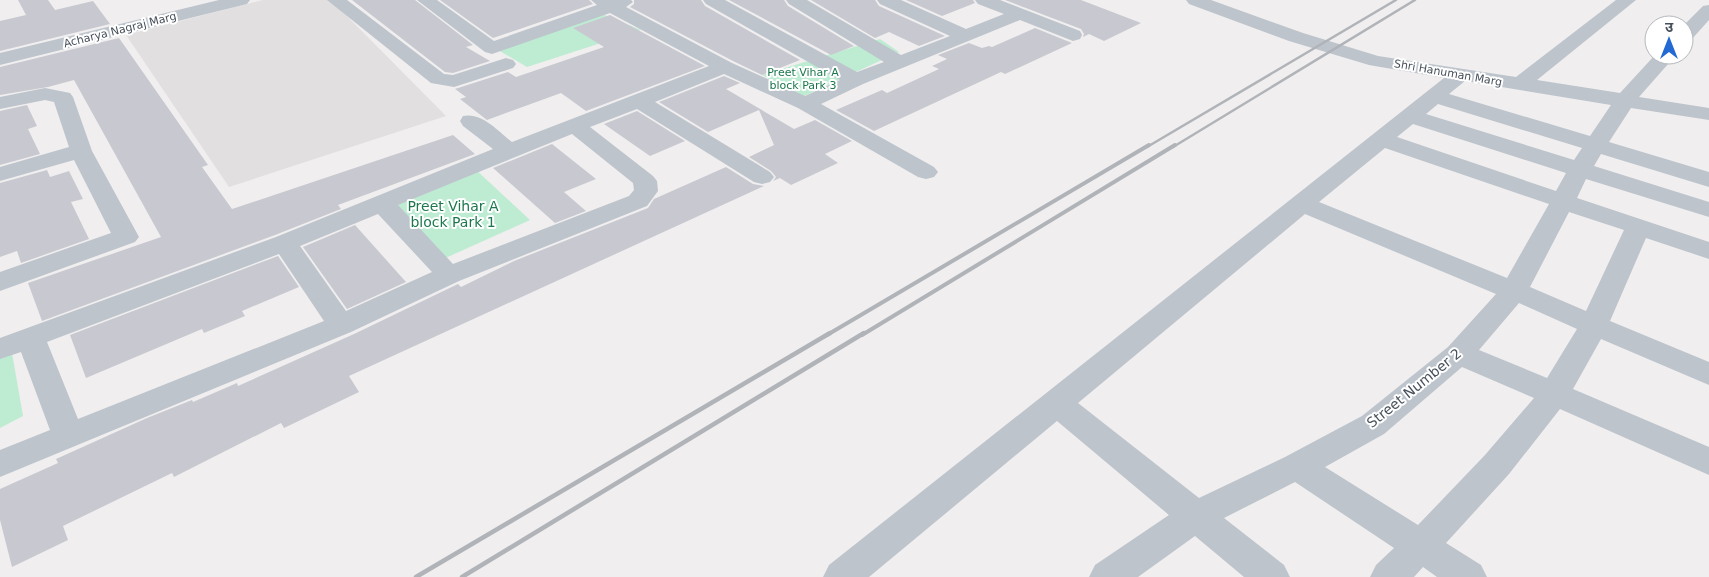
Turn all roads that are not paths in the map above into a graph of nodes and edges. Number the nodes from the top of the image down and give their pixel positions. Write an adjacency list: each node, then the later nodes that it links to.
1 (213, 0): 12 (street, Acharya Nagraj Marg)
2 (240, 0): 12 (street, Acharya Nagraj Marg)
3 (336, 0): 21 (street)
4 (426, 0): 11 (street)
5 (795, 0): 20 (street)
6 (886, 0): 17 (street)
7 (984, 0): 13 (street)
8 (1195, 0): 24 (street, Shri Hanuman Marg)
9 (1627, 0): 26 (street)
10 (719, 1): 25 (street)
11 (613, 2): 23 (street)
12 (157, 13): 18 (street, Acharya Nagraj Marg); 19 (street, Acharya Nagraj Marg)
13 (1020, 14): 16 (street); 17 (street)
14 (1707, 15): 15 (street)
15 (1694, 27)
16 (1073, 35)
17 (966, 36): 20 (street)
18 (0, 52)
19 (0, 59)
20 (900, 63): 25 (street)
21 (506, 64)
22 (1657, 65): 29 (street, Street Number 2)
23 (725, 67): 28 (street); 31 (street)
24 (1461, 74): 26 (street, Shri Hanuman Marg); 27 (street)
25 (856, 80): 31 (street)
26 (1520, 84): 29 (street, Shri Hanuman Marg)
27 (1435, 96): 33 (street); 37 (street)
28 (637, 100): 35 (street); 43 (street)
29 (1625, 100): 32 (street, Shri Hanuman Marg); 37 (street, Street Number 2)
30 (0, 103): 38 (street)
31 (805, 104): 41 (street)
32 (1709, 114)
33 (1410, 116): 36 (street); 40 (street)
34 (471, 121): 39 (street)
35 (575, 126): 39 (street); 52 (street)
36 (1381, 139): 45 (street); 47 (street)
37 (1596, 146): 40 (street, Street Number 2); 44 (street)
38 (81, 151): 42 (street); 53 (street)
39 (509, 151): 46 (street)
40 (1580, 169): 45 (street, Street Number 2); 48 (street)
41 (926, 172)
42 (0, 174)
43 (762, 177)
44 (1709, 180)
45 (1561, 201): 49 (street); 54 (street, Street Number 2)
46 (382, 204): 50 (street); 52 (street)
47 (1301, 204): 54 (street); 62 (street)
48 (1709, 210)
49 (1638, 227): 51 (street); 56 (street)
50 (285, 243): 55 (street); 57 (street)
51 (1709, 251)
52 (449, 275): 55 (street)
53 (0, 282)
54 (1514, 291): 56 (street); 59 (street, Street Number 2)
55 (341, 325): 63 (street)
56 (1595, 326): 60 (street); 61 (street)
57 (30, 338): 58 (street); 63 (street)
58 (0, 349)
59 (1460, 354): 61 (street); 66 (street, Street Number 2)
60 (1709, 374)
61 (1554, 393): 64 (street); 68 (street)
62 (1056, 403): 67 (street); 69 (street)
63 (68, 435): 65 (street)
64 (1709, 462)
65 (0, 464)
66 (1297, 466): 67 (street, Street Number 2); 68 (street)
67 (1196, 516): 70 (street, Street Number 2); 71 (street)
68 (1421, 546): 72 (street); 73 (street)
69 (842, 577)
70 (1108, 577)
71 (1271, 577)
72 (1389, 577)
73 (1468, 577)

